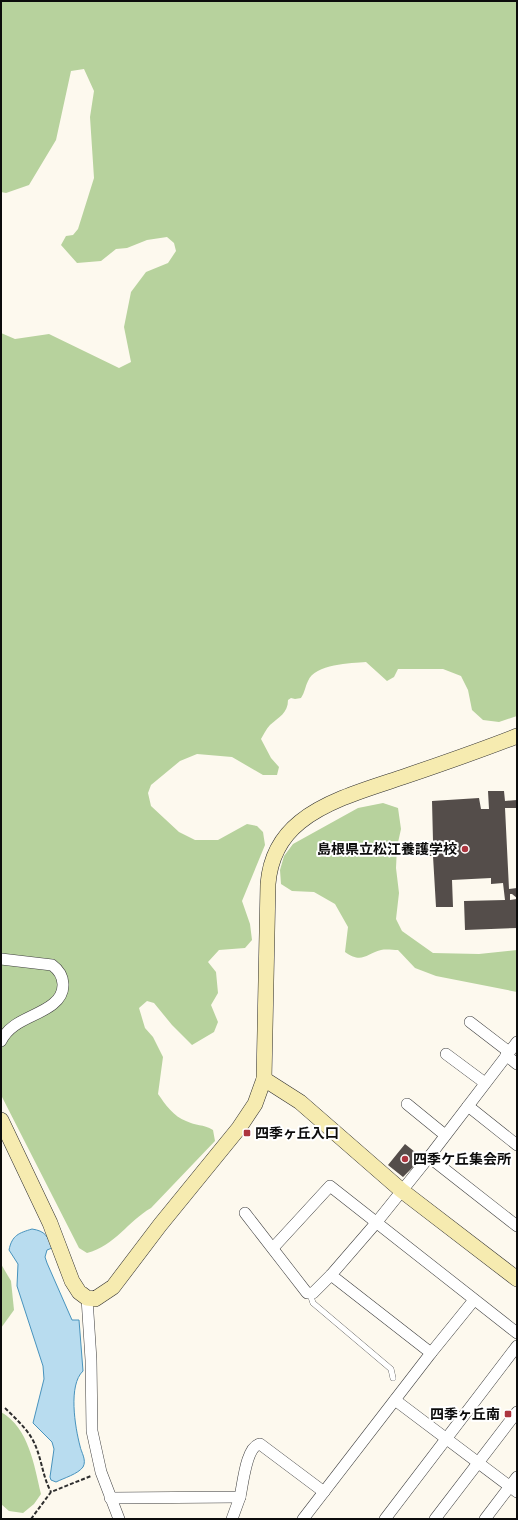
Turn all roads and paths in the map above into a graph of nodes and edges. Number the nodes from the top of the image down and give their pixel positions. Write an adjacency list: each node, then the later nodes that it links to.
1 (517, 736): 9 (street)
2 (1, 959): 4 (street)
3 (470, 1022): 7 (street)
4 (1, 1041)
5 (517, 1042): 7 (street)
6 (446, 1054): 10 (street)
7 (507, 1054): 8 (street); 10 (street)
8 (517, 1064)
9 (264, 1079): 17 (street); 25 (street)
10 (485, 1083): 12 (street)
11 (407, 1104): 14 (street)
12 (468, 1106): 14 (street); 15 (street)
13 (1, 1120): 25 (street)
14 (445, 1135): 16 (street)
15 (517, 1145)
16 (429, 1157): 17 (street); 20 (street)
17 (401, 1190): 19 (street); 23 (street)
18 (245, 1213): 21 (street)
19 (376, 1223): 21 (street); 22 (street); 26 (street)
20 (517, 1226)
21 (273, 1248): 24 (street)
22 (330, 1275): 24 (street); 29 (street)
23 (517, 1279)
24 (310, 1294): 30 (lane)
25 (86, 1298): 36 (street)
26 (474, 1300): 27 (street); 29 (street)
27 (517, 1332)
28 (517, 1346): 34 (street)
29 (431, 1353): 31 (street)
30 (393, 1378)
31 (396, 1400): 34 (street); 40 (street)
32 (5, 1408): 39 (path)
33 (517, 1412): 35 (street)
34 (447, 1439): 35 (street); 47 (street)
35 (478, 1463): 38 (street); 48 (street)
36 (101, 1472): 39 (path); 42 (street)
37 (517, 1477): 38 (street)
38 (513, 1490): 49 (street)
39 (50, 1492): 43 (path)
40 (324, 1492): 41 (street); 46 (street)
41 (240, 1497): 42 (street); 45 (street)
42 (110, 1498): 44 (street)
43 (31, 1519)
44 (119, 1519)
45 (232, 1519)
46 (303, 1519)
47 (385, 1519)
48 (435, 1519)
49 (484, 1519)

